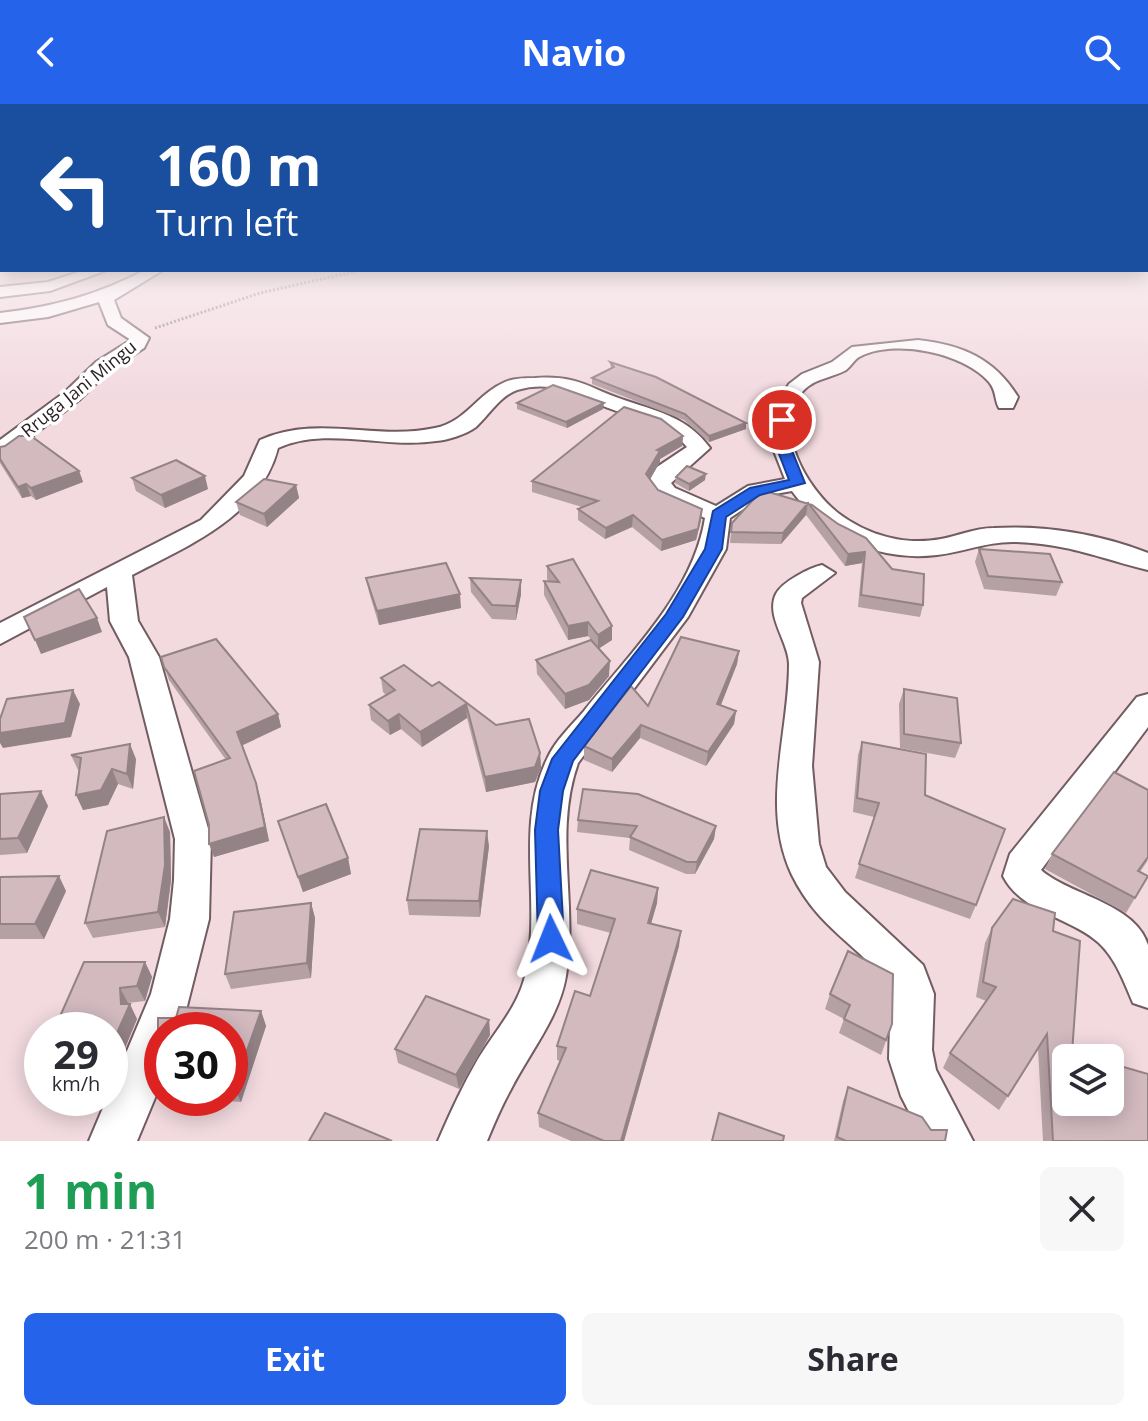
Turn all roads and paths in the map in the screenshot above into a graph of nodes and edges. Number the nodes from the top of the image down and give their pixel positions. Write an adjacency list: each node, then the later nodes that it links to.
1 (78, 304): 5 (street)
2 (86, 304): 6 (street)
3 (108, 304): 7 (street, Rruga Jani Mingu)
4 (227, 304): 7 (path)
5 (0, 318)
6 (0, 326)
7 (134, 335): 9 (street, Rruga Jani Mingu)
8 (1006, 404): 10 (street)
9 (0, 450)
10 (797, 483): 11 (street); 12 (street)
11 (718, 515): 13 (street); 19 (street)
12 (1148, 562)
13 (118, 571): 15 (street); 18 (street)
14 (822, 573): 20 (street)
15 (0, 635)
16 (1148, 705): 17 (street)
17 (1148, 989)
18 (113, 1141)
19 (462, 1141)
20 (949, 1141)

